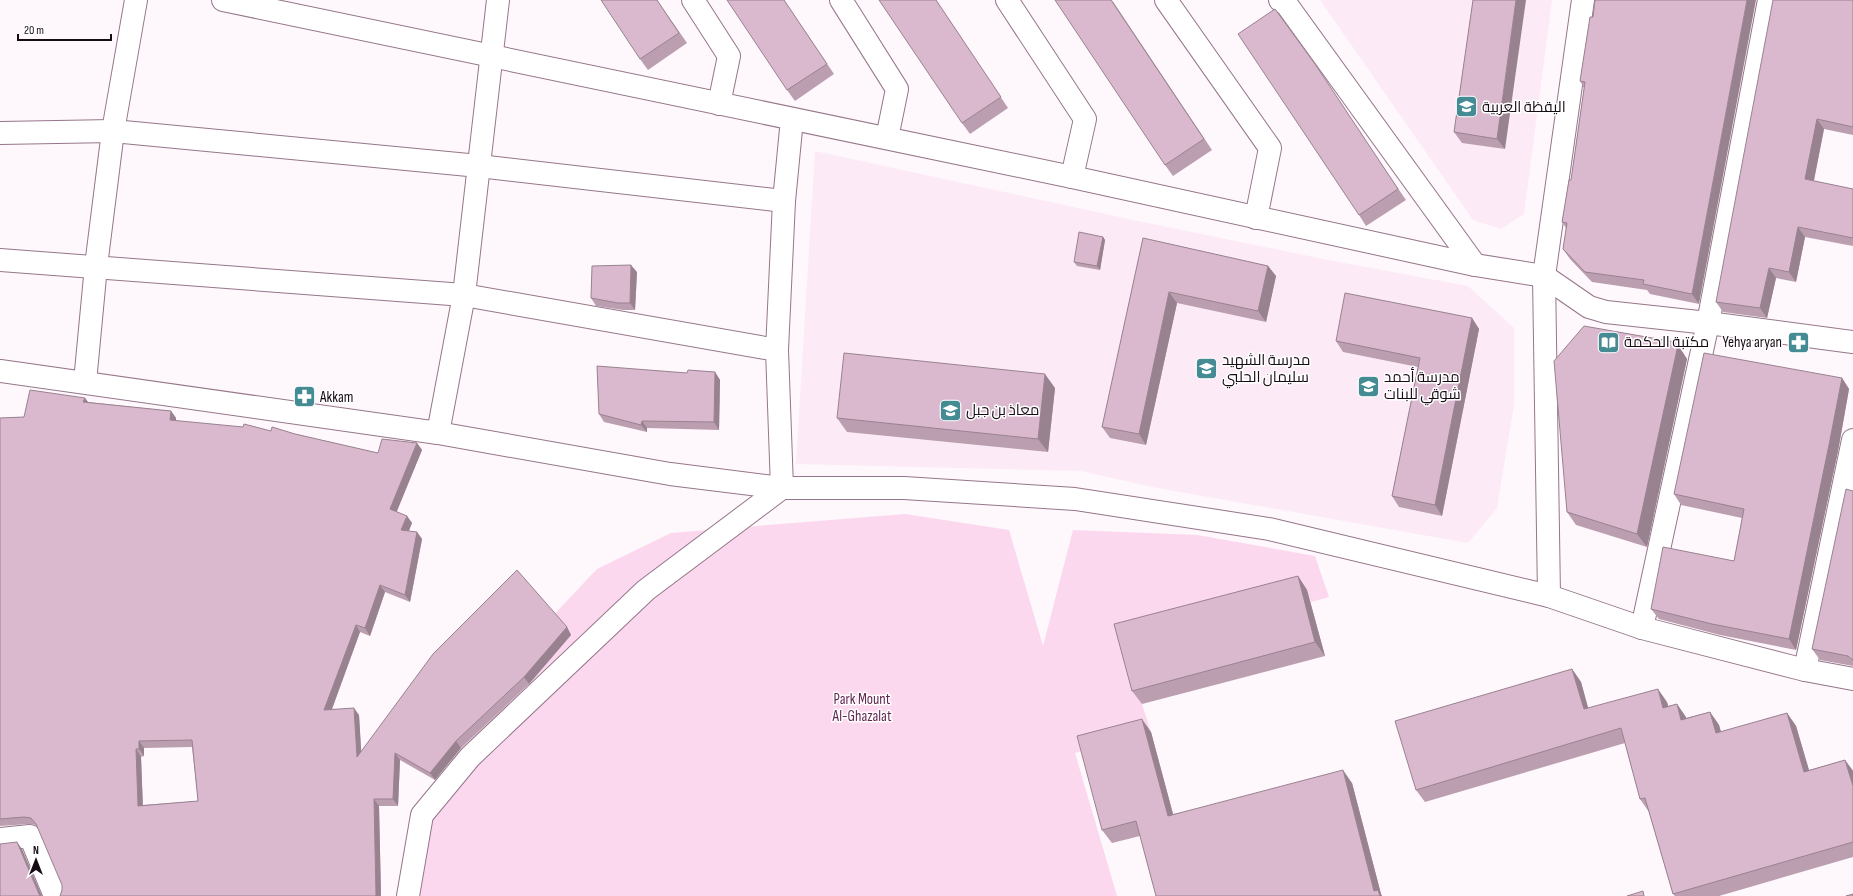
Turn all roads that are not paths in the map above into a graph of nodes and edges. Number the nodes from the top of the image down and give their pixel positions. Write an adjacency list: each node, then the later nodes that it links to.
1 (136, 0): 14 (street)
2 (223, 0): 11 (street)
3 (498, 0): 11 (street)
4 (693, 0): 12 (street)
5 (841, 0): 16 (street)
6 (1007, 0): 18 (street)
7 (1166, 0): 20 (street)
8 (1280, 0): 22 (street)
9 (1583, 0): 24 (street)
10 (1768, 0): 26 (street)
11 (492, 57): 12 (street); 17 (street)
12 (720, 104): 13 (street)
13 (792, 119): 16 (street); 19 (street)
14 (113, 131): 15 (street); 17 (street); 23 (street)
15 (0, 133)
16 (888, 138): 18 (street)
17 (479, 166): 19 (street); 25 (street)
18 (1072, 177): 20 (street)
19 (784, 201): 28 (street)
20 (1256, 218): 22 (street)
21 (0, 260): 23 (street)
22 (1475, 265): 24 (street)
23 (96, 266): 25 (street); 30 (street)
24 (1544, 276): 26 (street); 34 (street)
25 (464, 295): 28 (street); 31 (street)
26 (1708, 323): 27 (street); 35 (street)
27 (1853, 342)
28 (777, 350): 33 (street)
29 (0, 371): 30 (street)
30 (85, 382): 31 (street)
31 (438, 433): 33 (street)
32 (1853, 440): 36 (street)
33 (782, 488): 34 (street); 40 (street)
34 (1549, 596): 35 (street)
35 (1642, 628): 36 (street)
36 (1804, 670): 37 (street)
37 (1853, 679)
38 (0, 839): 39 (street)
39 (55, 896)
40 (408, 896)

